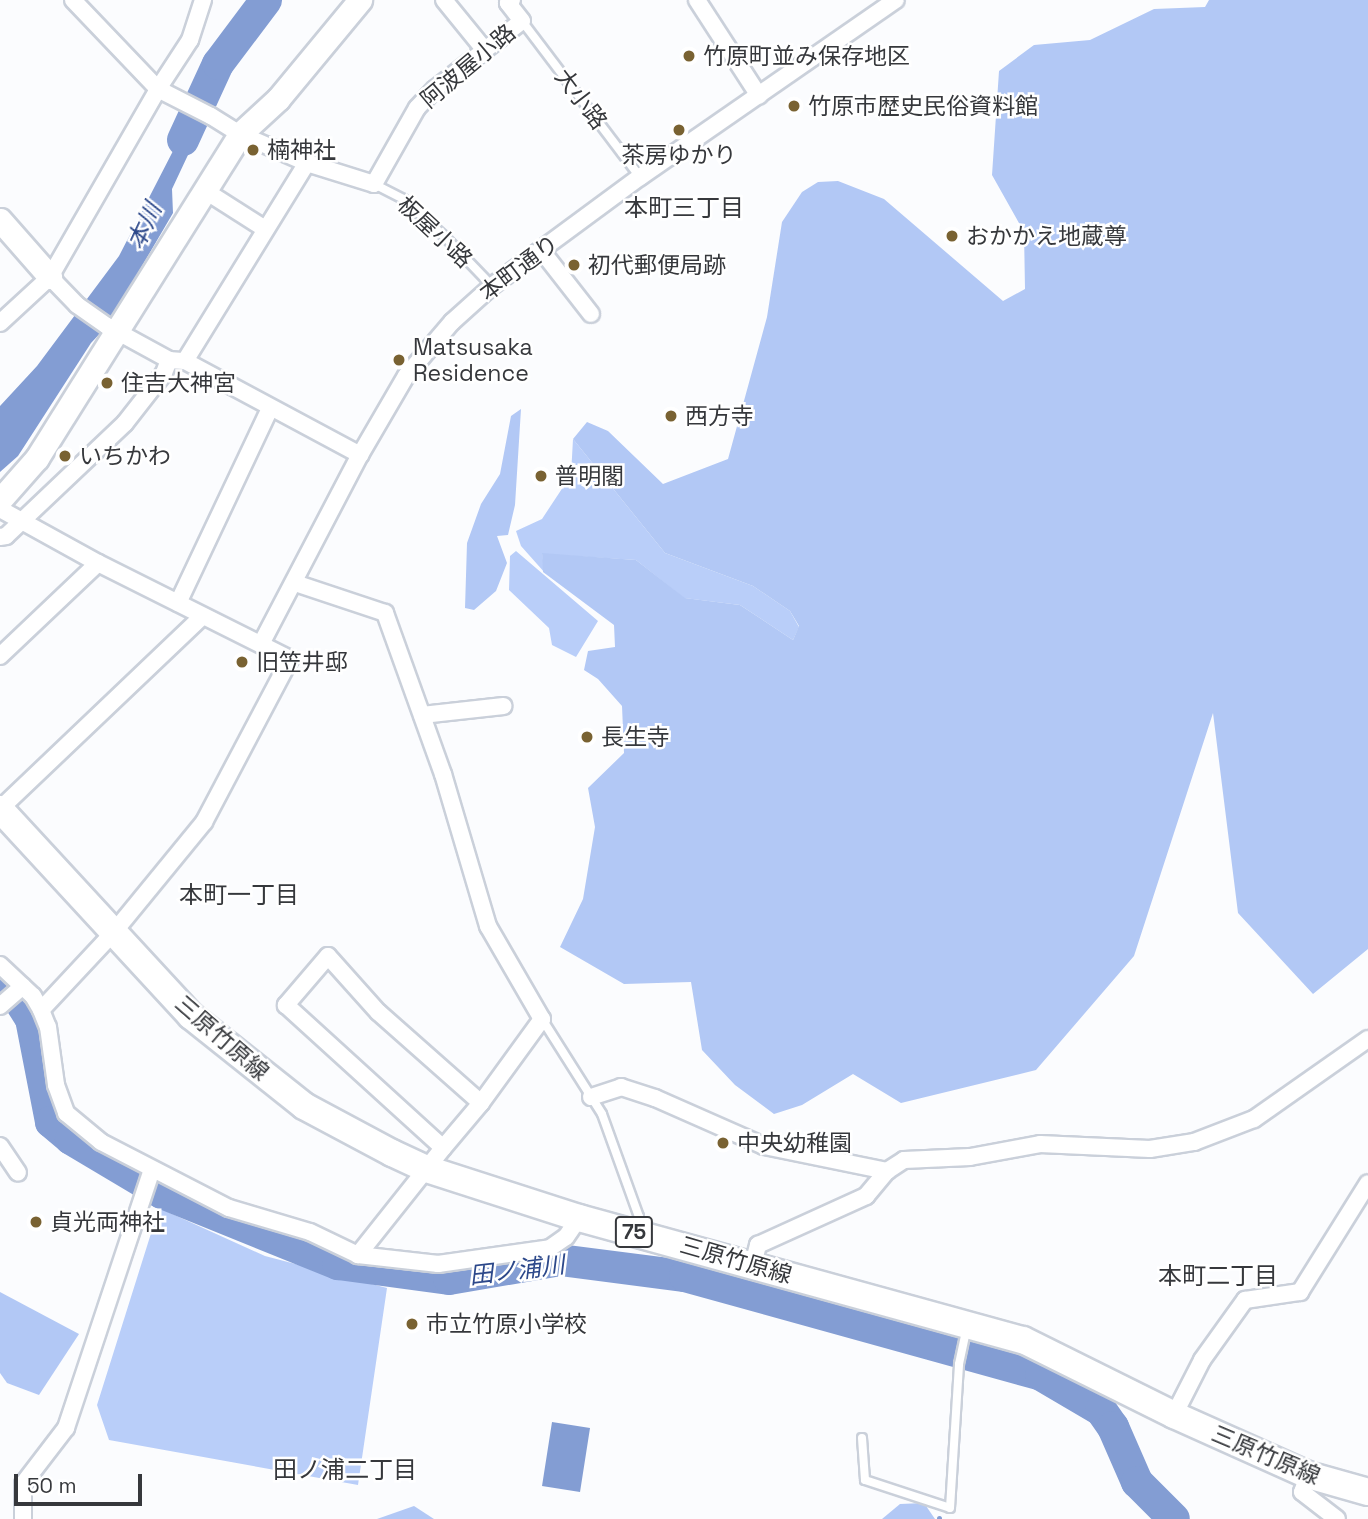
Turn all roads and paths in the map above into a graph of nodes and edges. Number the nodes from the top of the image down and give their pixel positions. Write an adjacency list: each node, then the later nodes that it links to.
1 (74, 0): 10 (street)
2 (203, 0): 10 (street)
3 (360, 0): 12 (street)
4 (444, 0): 9 (street)
5 (697, 0): 11 (street)
6 (896, 0): 11 (street, 本町通り)
7 (510, 1): 8 (street)
8 (522, 22): 9 (street, 阿波屋小路); 14 (lane, 大小路)
9 (485, 49): 15 (street, 阿波屋小路)
10 (158, 89): 12 (street); 20 (street)
11 (759, 96): 14 (street, 本町通り)
12 (240, 134): 13 (street); 16 (street)
13 (307, 163): 15 (street); 18 (street)
14 (640, 177): 19 (street, 本町通り)
15 (374, 184): 21 (lane, 板屋小路)
16 (204, 190): 18 (street); 24 (street)
17 (0, 220): 20 (street)
18 (265, 229): 25 (street)
19 (541, 250): 21 (street, 本町通り); 22 (street)
20 (50, 277): 23 (street); 24 (street)
21 (492, 286): 27 (street, 本町通り)
22 (591, 314)
23 (0, 323)
24 (111, 328): 25 (street); 28 (street)
25 (177, 360): 26 (street); 30 (street)
26 (270, 408): 27 (street); 34 (street)
27 (360, 455): 33 (street, 本町通り)
28 (0, 500)
29 (0, 509): 30 (street)
30 (21, 520): 31 (street); 32 (street)
31 (0, 537)
32 (98, 564): 34 (street); 37 (street)
33 (295, 583): 36 (street, 本町通り); 39 (street)
34 (178, 603): 35 (street)
35 (203, 616): 36 (street); 40 (street)
36 (261, 644): 41 (street)
37 (0, 656)
38 (504, 706): 39 (street)
39 (422, 715): 46 (street)
40 (0, 809): 41 (main road, 三原竹原線 / 75)
41 (113, 933): 45 (street); 52 (main road, 三原竹原線 / 75)
42 (0, 965): 43 (street)
43 (23, 986): 44 (street); 45 (street)
44 (0, 1006)
45 (41, 1010): 55 (street)
46 (542, 1019): 48 (lane); 49 (street)
47 (1368, 1039): 53 (street)
48 (591, 1097): 53 (street); 58 (lane)
49 (481, 1103): 51 (street); 51 (street)
50 (0, 1146): 54 (street)
51 (443, 1148): 52 (street)
52 (427, 1169): 57 (main road, 三原竹原線 / 75); 59 (street)
53 (887, 1171): 60 (street)
54 (18, 1173)
55 (149, 1180): 59 (street); 66 (street)
56 (1368, 1183): 62 (street)
57 (579, 1218): 58 (main road, 三原竹原線 / 75); 59 (street)
58 (636, 1233): 60 (main road, 三原竹原線 / 75)
59 (358, 1255)
60 (753, 1265): 61 (main road, 三原竹原線 / 75)
61 (965, 1334): 62 (main road, 三原竹原線 / 75); 63 (lane)
62 (1174, 1416): 64 (main road, 三原竹原線 / 75)
63 (862, 1438)
64 (1308, 1475): 65 (main road, 三原竹原線 / 75); 67 (street)
65 (1368, 1492)
66 (23, 1519)
67 (1337, 1519)

